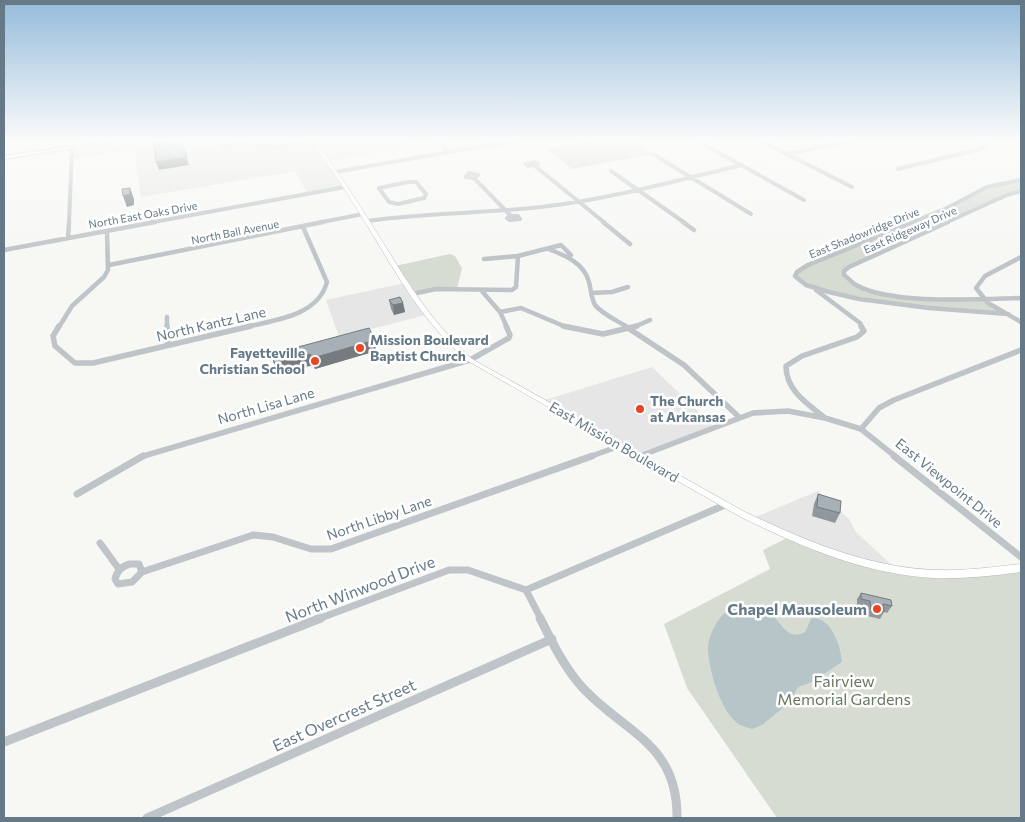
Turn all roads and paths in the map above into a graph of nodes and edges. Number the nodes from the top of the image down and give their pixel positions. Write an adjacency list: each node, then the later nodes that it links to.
1 (71, 178): 26 (street)
2 (339, 178): 11 (main road, East Mission Boulevard)
3 (474, 178): 18 (street)
4 (550, 178): 15 (street)
5 (622, 178): 13 (street)
6 (680, 178): 13 (street, North Ball Avenue)
7 (693, 178): 19 (street)
8 (766, 178): 16 (street)
9 (835, 178): 12 (street)
10 (1021, 180): 36 (street, East Shadowridge Drive)
11 (345, 187): 22 (main road, East Mission Boulevard); 25 (street, North East Oaks Drive)
12 (852, 187)
13 (637, 189): 15 (street, North Ball Avenue); 24 (street)
14 (1021, 191): 40 (street, East Ridgeway Drive)
15 (576, 200): 18 (street, North Ball Avenue); 27 (street)
16 (804, 200)
17 (398, 204): 17 (street); 20 (street)
18 (505, 210): 20 (street, North Ball Avenue); 21 (street)
19 (750, 214)
20 (402, 215): 22 (street, North Ball Avenue)
21 (511, 216)
22 (365, 218): 23 (street, North Ball Avenue); 39 (main road, East Mission Boulevard)
23 (303, 227): 34 (street, North Ball Avenue); 48 (street, North Kantz Lane)
24 (694, 230)
25 (107, 231): 26 (street, North East Oaks Drive); 34 (street)
26 (68, 238): 29 (street, North East Oaks Drive)
27 (630, 244)
28 (548, 249): 30 (street); 33 (street); 33 (street)
29 (4, 250)
30 (518, 256): 32 (street); 37 (street)
31 (1021, 257): 40 (street)
32 (484, 258)
33 (572, 259): 38 (street)
34 (109, 265): 48 (street, North Kantz Lane)
35 (628, 287): 38 (street)
36 (814, 289): 43 (street); 52 (street)
37 (481, 290): 39 (street); 42 (street)
38 (591, 292): 47 (street)
39 (412, 294): 50 (main road, East Mission Boulevard)
40 (983, 298): 41 (street); 43 (street)
41 (1021, 298)
42 (500, 312): 47 (street); 50 (street, North Lisa Lane)
43 (1008, 314): 46 (street)
44 (166, 317): 48 (street)
45 (650, 320): 47 (street)
46 (1021, 322)
47 (630, 329): 51 (street)
48 (168, 345)
49 (1021, 350): 53 (street)
50 (470, 360): 54 (main road, East Mission Boulevard); 56 (street, North Lisa Lane)
51 (739, 417): 52 (street); 55 (street)
52 (825, 418): 53 (street)
53 (861, 429): 59 (street, East Viewpoint Drive)
54 (622, 445): 55 (main road, East Mission Boulevard); 62 (street, North Libby Lane)
55 (640, 456): 57 (main road, East Mission Boulevard)
56 (77, 494)
57 (725, 505): 60 (main road, East Mission Boulevard); 63 (street)
58 (100, 543): 61 (street, North Libby Lane)
59 (1021, 557)
60 (1021, 568)
61 (119, 569): 62 (street); 62 (street, North Libby Lane)
62 (142, 572)
63 (526, 590): 64 (street); 65 (street, North Winwood Drive)
64 (552, 639): 66 (street, East Overcrest Street); 67 (street)
65 (4, 742)
66 (147, 818)
67 (677, 818)

